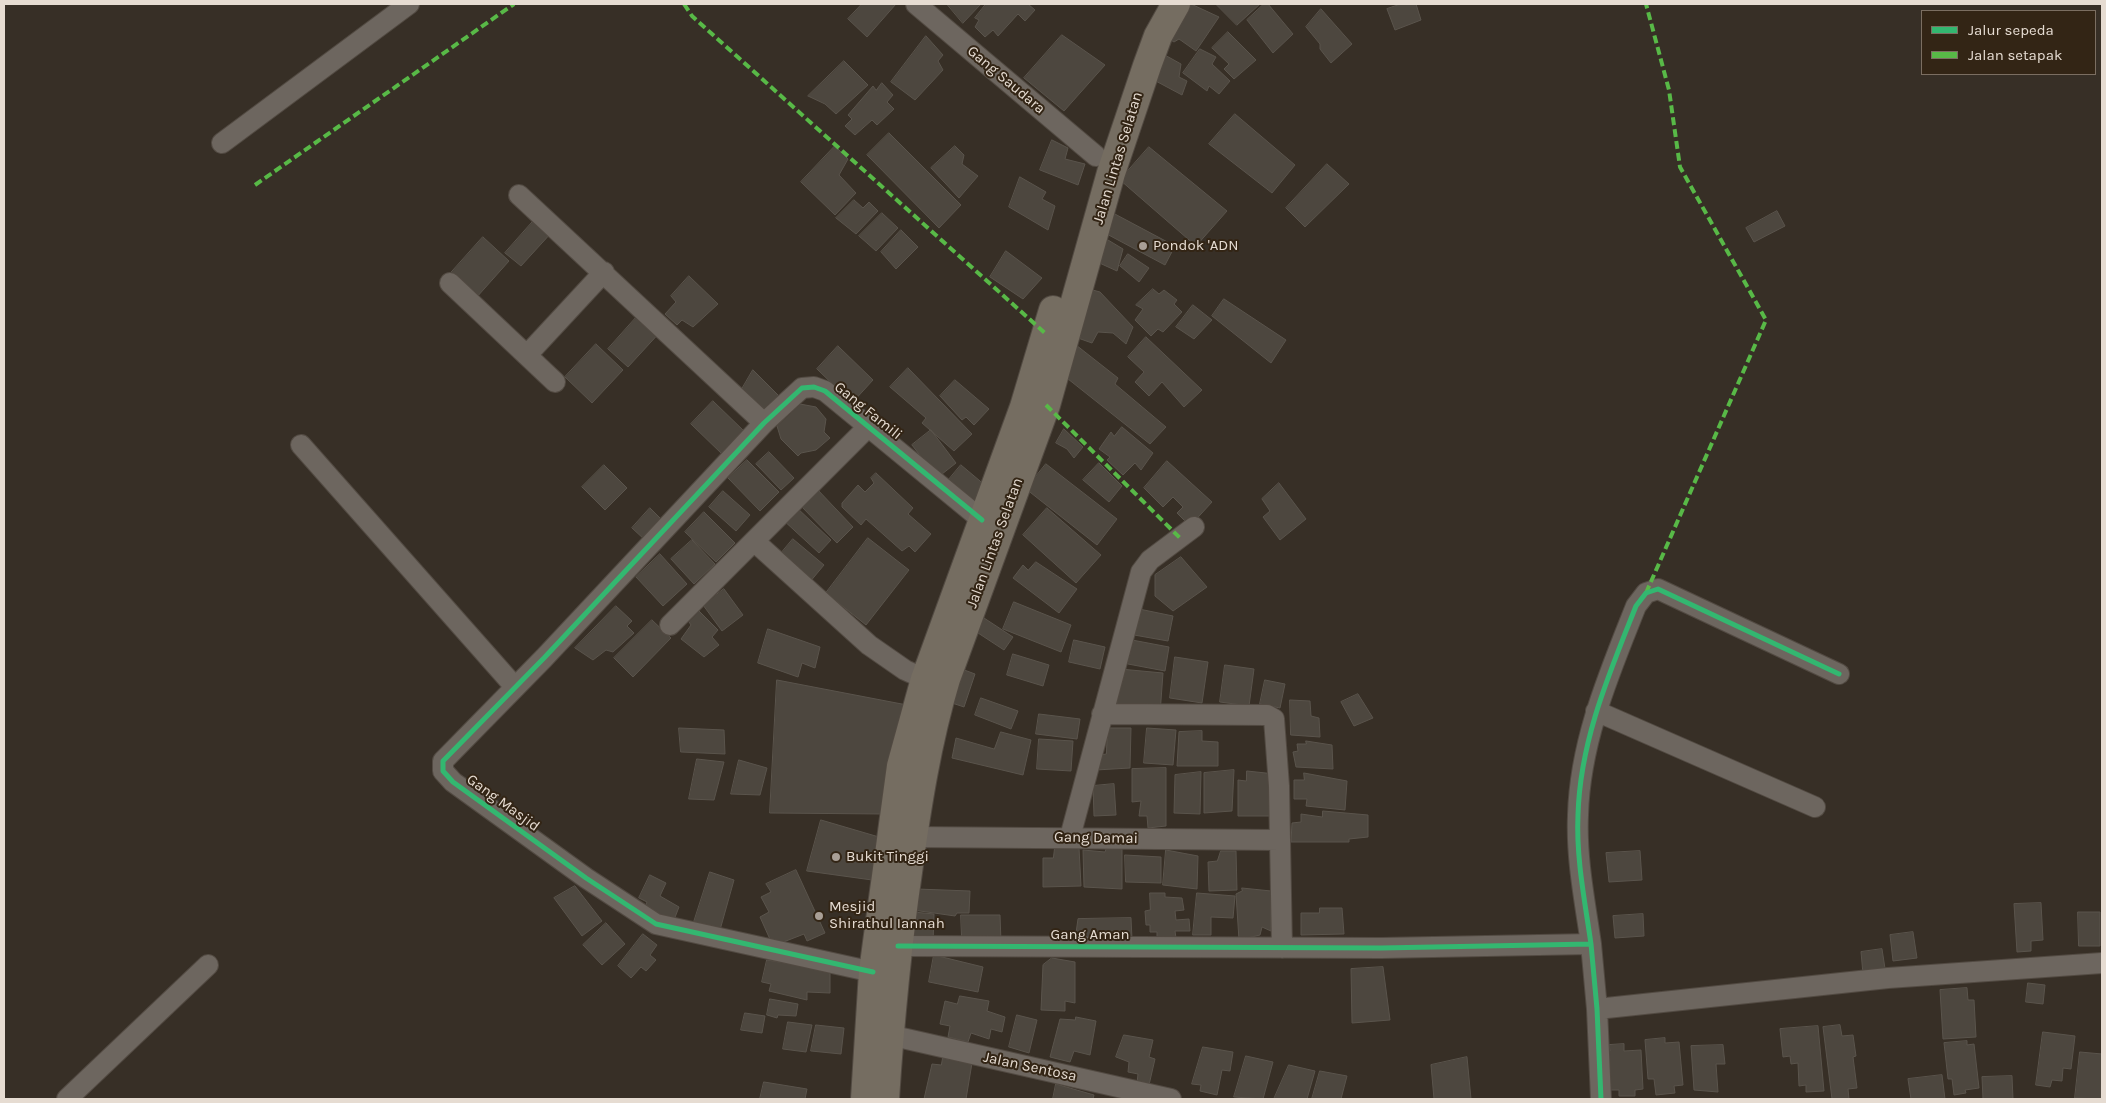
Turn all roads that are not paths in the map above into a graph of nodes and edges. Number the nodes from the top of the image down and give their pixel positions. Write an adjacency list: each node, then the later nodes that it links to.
1 (409, 4): 5 (street)
2 (916, 4): 6 (street, Gang Saudara)
3 (1154, 4): 6 (highway, Jalan Lintas Selatan)
4 (1176, 4): 10 (highway, Jalan Lintas Selatan)
5 (222, 144)
6 (1096, 156): 10 (highway, Jalan Lintas Selatan)
7 (519, 195): 8 (street)
8 (604, 272): 11 (street); 13 (street)
9 (450, 284): 11 (street)
10 (1058, 326): 17 (highway, Jalan Lintas Selatan); 27 (highway, Jalan Lintas Selatan)
11 (527, 355): 12 (street)
12 (555, 382)
13 (764, 423): 14 (street, Gang Famili); 16 (street, Gang Famili)
14 (867, 428): 17 (street, Gang Famili); 19 (street)
15 (301, 445): 23 (street)
16 (676, 514): 23 (street, Gang Masjid)
17 (982, 520): 22 (highway, Jalan Lintas Selatan)
18 (1194, 526): 25 (street)
19 (754, 541): 20 (street); 22 (street)
20 (670, 625)
21 (1839, 674): 24 (street)
22 (925, 679): 35 (highway, Jalan Lintas Selatan)
23 (515, 687): 35 (street, Gang Masjid)
24 (1596, 711): 26 (street); 30 (street)
25 (1102, 714): 28 (street); 29 (street)
26 (1815, 807)
27 (912, 837): 28 (street, Gang Damai); 31 (highway, Jalan Lintas Selatan)
28 (1070, 838): 29 (street, Gang Damai)
29 (1280, 840): 32 (street)
30 (1591, 944): 32 (street, Gang Aman); 36 (street)
31 (898, 946): 32 (street, Gang Aman); 37 (highway, Jalan Lintas Selatan)
32 (1282, 948)
33 (2102, 963): 36 (street)
34 (208, 965): 38 (street)
35 (873, 972): 39 (highway, Jalan Lintas Selatan)
36 (1597, 1009): 42 (street)
37 (889, 1036): 40 (highway, Jalan Lintas Selatan); 41 (street, Jalan Sentosa)
38 (67, 1099)
39 (865, 1099)
40 (885, 1099)
41 (1171, 1099)
42 (1601, 1099)

